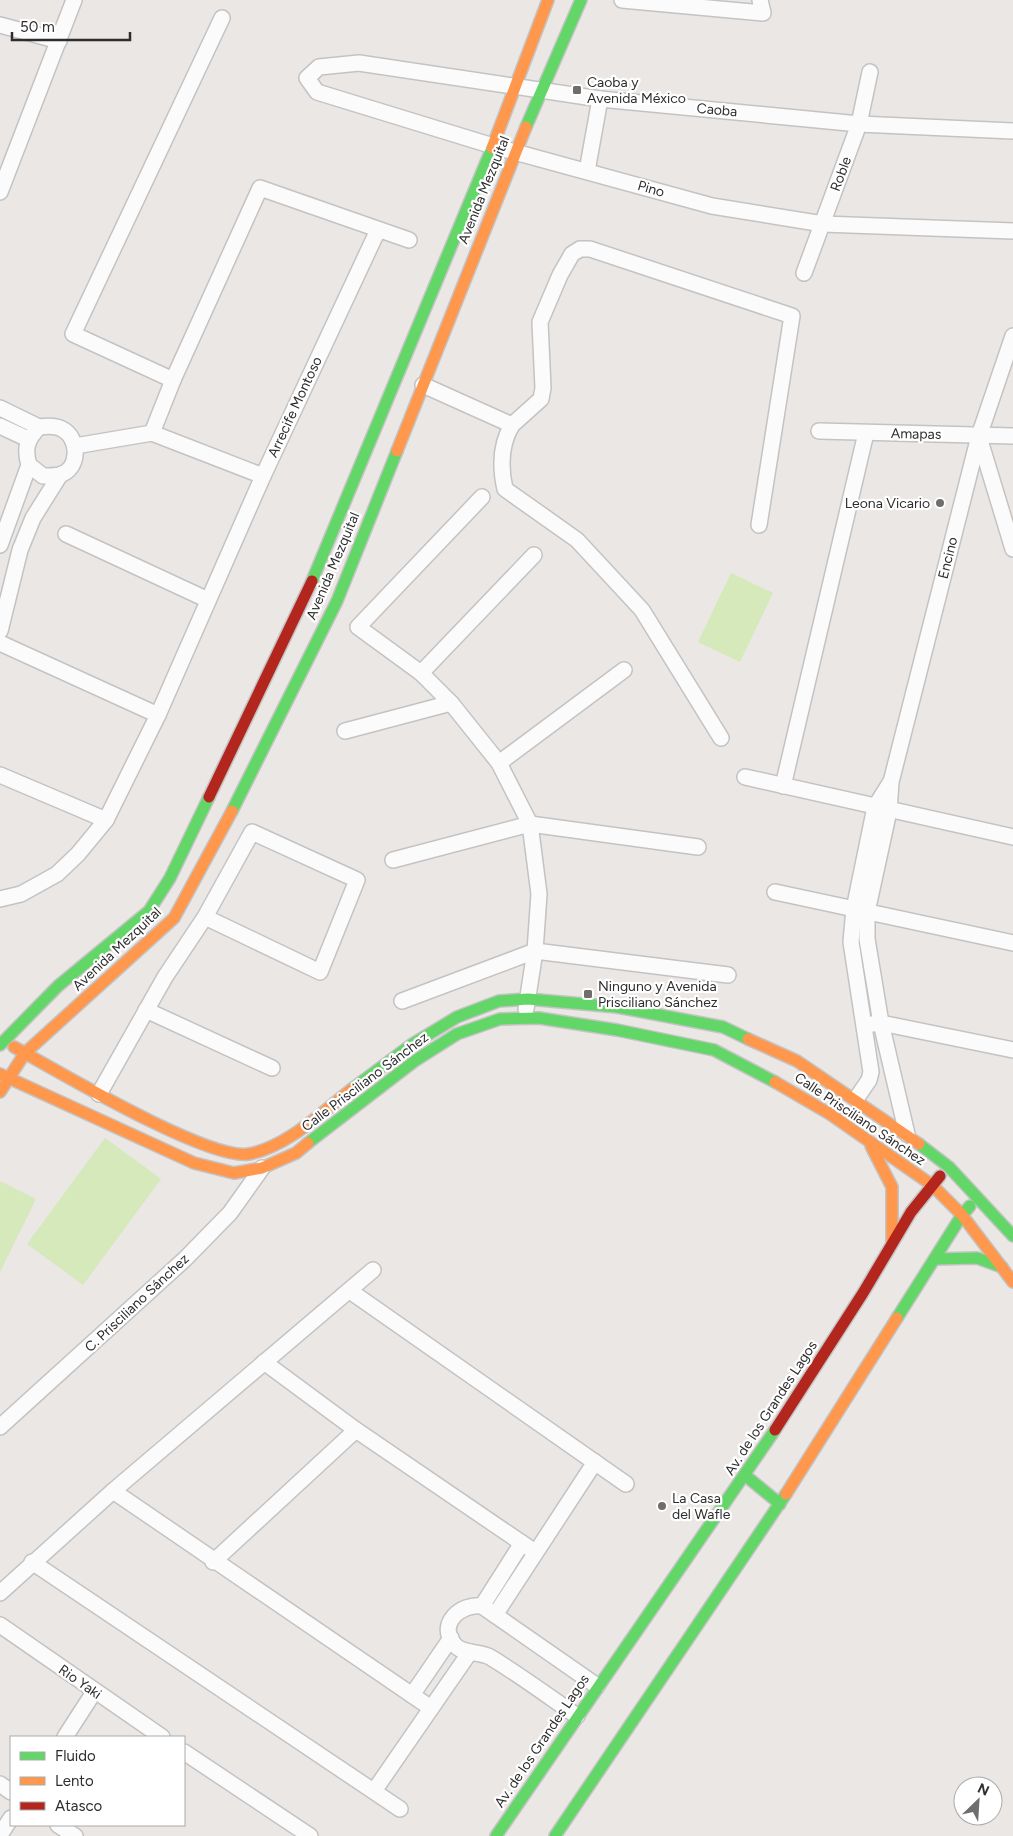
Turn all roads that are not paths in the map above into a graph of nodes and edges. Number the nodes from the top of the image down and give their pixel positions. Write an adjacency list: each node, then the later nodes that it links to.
1 (74, 0): 8 (street)
2 (548, 0): 11 (street, Avenida Mezquital)
3 (581, 0): 12 (street, Avenida Mezquital)
4 (622, 0): 5 (street)
5 (761, 6)
6 (222, 18): 26 (street)
7 (0, 25): 8 (street)
8 (58, 41): 19 (street)
9 (870, 72): 14 (street, Roble)
10 (307, 78): 11 (street, Caoba); 16 (street, Pino)
11 (515, 86): 12 (street, Caoba); 16 (street, Avenida Mezquital)
12 (541, 90): 13 (street, Caoba); 17 (street, Avenida Mezquital)
13 (600, 99): 14 (street, Caoba); 18 (street)
14 (859, 124): 15 (street, Caoba); 20 (street, Roble)
15 (1013, 132)
16 (493, 146): 17 (street, Pino); 80 (street, Avenida Mezquital)
17 (516, 152): 18 (street, Pino); 27 (street, Avenida Mezquital)
18 (587, 171): 20 (street, Pino)
19 (0, 192)
20 (823, 224): 22 (street, Pino); 24 (street, Roble)
21 (378, 230): 23 (street); 26 (street); 41 (street, Arrecife Montoso)
22 (1013, 231)
23 (409, 240)
24 (804, 273)
25 (1013, 336): 35 (street, Encino)
26 (173, 380): 33 (street)
27 (423, 385): 29 (street); 82 (street, Avenida Mezquital)
28 (0, 408): 31 (street)
29 (512, 425): 43 (street); 56 (street)
30 (0, 426): 37 (street)
31 (39, 427): 37 (street); 38 (street)
32 (819, 431): 34 (street, Amapas)
33 (152, 433): 38 (street); 41 (street)
34 (866, 433): 35 (street, Amapas); 60 (street)
35 (979, 436): 36 (street, Amapas); 46 (street); 61 (street, Encino)
36 (1013, 436)
37 (28, 440): 39 (street)
38 (75, 446): 40 (street)
39 (29, 465): 40 (street); 45 (street)
40 (60, 475): 49 (street)
41 (264, 476): 48 (street, Arrecife Montoso)
42 (482, 497): 52 (street)
43 (759, 525)
44 (66, 534): 48 (street)
45 (0, 545)
46 (1013, 547)
47 (534, 555): 52 (street)
48 (208, 600): 54 (street, Arrecife Montoso)
49 (0, 631)
50 (0, 643): 54 (street)
51 (624, 670): 57 (street)
52 (421, 673): 53 (street)
53 (451, 703): 55 (street); 57 (street)
54 (158, 715): 62 (street, Arrecife Montoso)
55 (345, 731)
56 (721, 738)
57 (499, 763): 63 (street)
58 (0, 775): 62 (street)
59 (745, 777): 60 (street)
60 (784, 786): 61 (street)
61 (882, 809): 64 (street); 69 (street)
62 (106, 820): 68 (street, Arrecife Montoso)
63 (530, 824): 65 (street); 66 (street); 72 (street)
64 (1013, 837)
65 (698, 847)
66 (393, 860)
67 (775, 892): 69 (street)
68 (0, 899)
69 (860, 910): 71 (street); 78 (street); 79 (street)
70 (205, 917): 70 (street); 76 (street)
71 (1013, 943)
72 (536, 951): 73 (street); 74 (street); 75 (street)
73 (728, 975)
74 (528, 998): 77 (street); 86 (street, Calle Prisciliano Sánchez); 87 (street, Calle Prisciliano Sánchez)
75 (402, 1001)
76 (146, 1010): 83 (street); 86 (street)
77 (524, 1018): 89 (street, Calle Prisciliano Sánchez); 91 (street, Calle Prisciliano Sánchez)
78 (881, 1023): 79 (street); 81 (street); 88 (street)
79 (863, 1024): 87 (street)
80 (1, 1042): 82 (street, Calle Prisciliano Sánchez)
81 (1013, 1050)
82 (25, 1053): 84 (street, Avenida Mezquital); 86 (street, Calle Prisciliano Sánchez)
83 (272, 1068)
84 (4, 1075): 85 (street, Avenida Mezquital); 91 (street, Calle Prisciliano Sánchez)
85 (0, 1092)
86 (100, 1094)
87 (856, 1099): 88 (street, Calle Prisciliano Sánchez)
88 (907, 1134): 90 (street, Calle Prisciliano Sánchez)
89 (867, 1140): 92 (street, Calle Prisciliano Sánchez); 96 (street)
90 (949, 1167): 92 (street, Av. de los Grandes Lagos); 93 (street, Calle Prisciliano Sánchez)
91 (262, 1168): 103 (street, C. Prisciliano Sánchez)
92 (932, 1185): 94 (street, Calle Prisciliano Sánchez); 96 (street, Av. de los Grandes Lagos)
93 (978, 1196): 94 (street); 95 (street, Calle Prisciliano Sánchez)
94 (962, 1215): 97 (street); 98 (street, Calle Prisciliano Sánchez)
95 (1011, 1225)
96 (892, 1245): 106 (street, Av. de los Grandes Lagos)
97 (935, 1259): 98 (street); 109 (street)
98 (1002, 1266): 100 (street, Calle Prisciliano Sánchez)
99 (372, 1270): 101 (street)
100 (1013, 1282)
101 (350, 1291): 102 (street); 105 (street)
102 (264, 1362): 104 (street); 108 (street)
103 (0, 1427)
104 (356, 1430): 110 (street); 112 (street)
105 (595, 1462): 107 (street); 110 (street)
106 (746, 1476): 109 (street); 119 (street, Av. de los Grandes Lagos)
107 (626, 1484)
108 (113, 1491): 111 (street); 112 (street)
109 (780, 1504): 135 (street)
110 (529, 1547): 114 (street); 115 (street)
111 (32, 1562): 113 (street); 127 (street)
112 (213, 1562): 121 (street)
113 (0, 1593)
114 (482, 1606): 115 (street); 117 (street)
115 (495, 1615): 119 (street)
116 (0, 1625): 120 (street, Rio Yaki)
117 (451, 1638): 118 (street); 121 (street)
118 (470, 1652): 122 (street); 123 (street)
119 (597, 1686): 123 (street, Av. de los Grandes Lagos)
120 (94, 1692): 124 (street); 125 (street, Rio Yaki)
121 (412, 1695): 122 (street)
122 (430, 1708): 127 (street)
123 (576, 1716): 134 (street, Av. de los Grandes Lagos)
124 (66, 1736)
125 (160, 1736)
126 (185, 1753): 133 (street)
127 (374, 1791): 128 (street)
128 (400, 1809)
129 (10, 1820): 131 (street)
130 (60, 1826): 132 (street)
131 (0, 1835)
132 (75, 1836)
133 (310, 1836)
134 (496, 1836)
135 (555, 1836)

